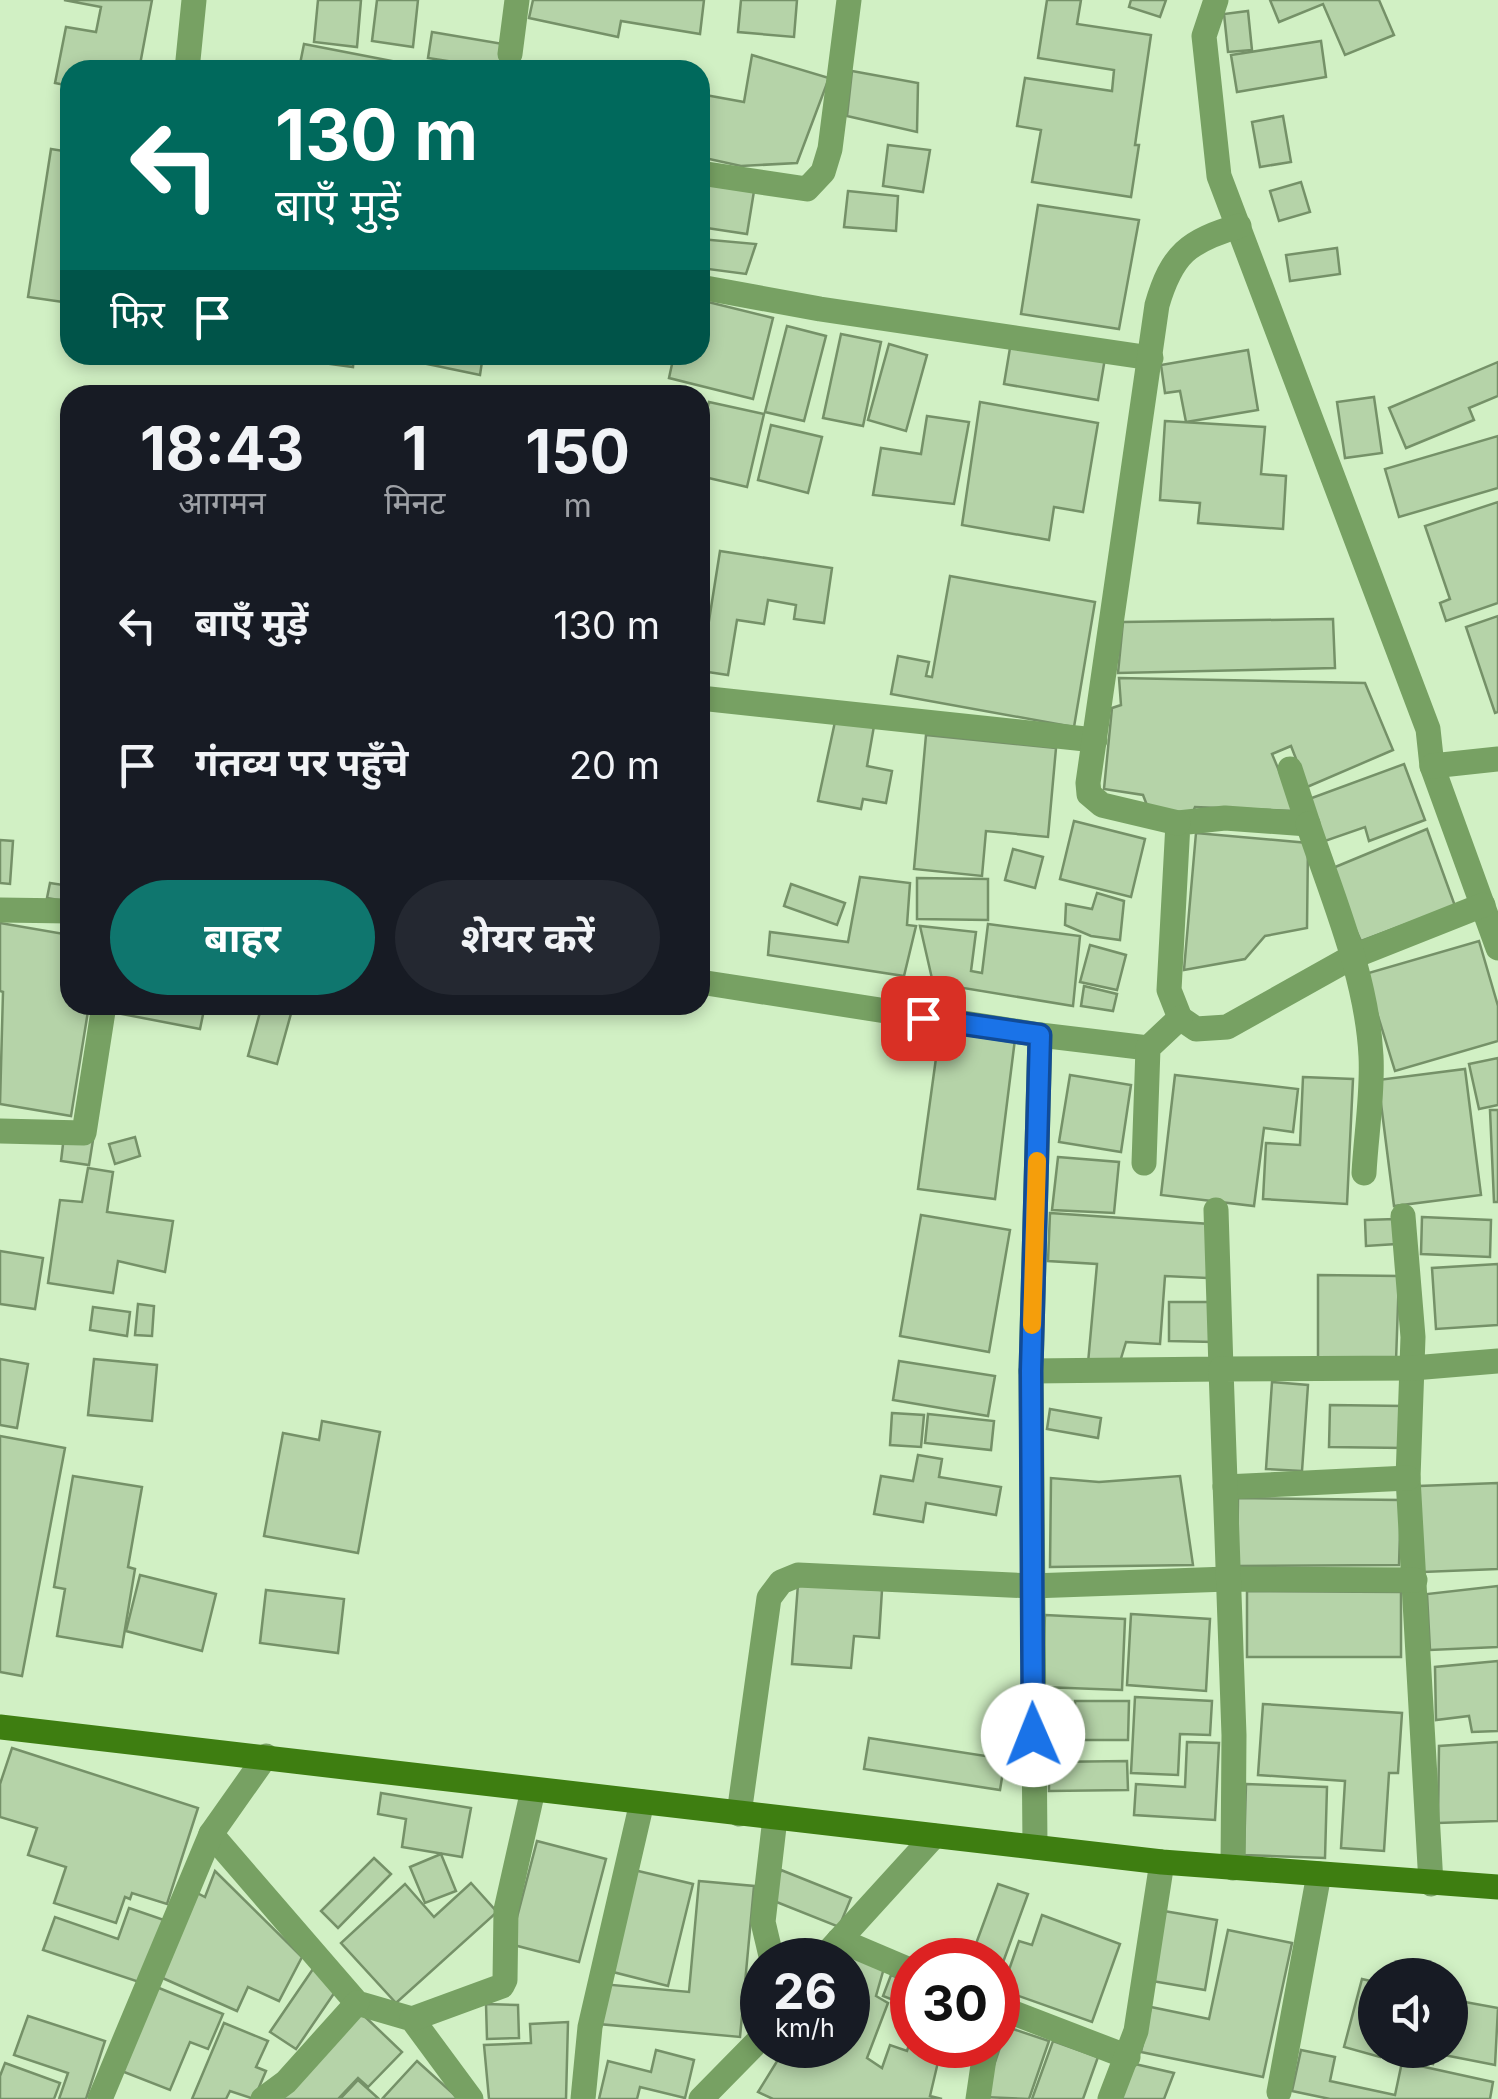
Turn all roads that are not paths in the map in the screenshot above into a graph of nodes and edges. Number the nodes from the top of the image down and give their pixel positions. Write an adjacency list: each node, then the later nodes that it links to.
1 (194, 0): 6 (street)
2 (517, 0): 5 (street)
3 (849, 0): 7 (street)
4 (1216, 0): 8 (street)
5 (510, 54)
6 (188, 60)
7 (710, 174)
8 (1239, 226): 10 (street); 14 (street)
9 (710, 289): 10 (street)
10 (1151, 358): 12 (street)
11 (710, 699): 12 (street)
12 (1095, 740): 16 (street)
13 (1498, 758): 14 (street)
14 (1432, 766): 18 (street)
15 (1290, 770): 17 (street)
16 (1178, 822): 17 (street); 25 (street)
17 (1308, 824): 22 (street)
18 (1482, 905): 21 (street); 22 (street)
19 (0, 910): 20 (street)
20 (60, 912)
21 (1498, 948)
22 (1352, 957): 25 (street); 30 (street)
23 (710, 984): 26 (street)
24 (102, 1015): 28 (street)
25 (1180, 1018): 27 (street)
26 (1040, 1035): 27 (street); 36 (street)
27 (1148, 1048): 29 (street)
28 (0, 1130)
29 (1144, 1163)
30 (1364, 1173)
31 (1216, 1210): 35 (street)
32 (1402, 1216): 34 (street)
33 (1498, 1361): 34 (street)
34 (1414, 1368): 35 (street); 37 (street)
35 (1221, 1369): 36 (street); 38 (street)
36 (1031, 1371): 41 (street)
37 (1408, 1478): 38 (street); 40 (street)
38 (1225, 1486): 39 (street)
39 (1228, 1580): 40 (street); 41 (street); 52 (street)
40 (1415, 1580): 54 (street)
41 (1031, 1586): 46 (street); 50 (street)
42 (1, 1734): 43 (street)
43 (266, 1756): 44 (street); 48 (street)
44 (532, 1790): 45 (street); 60 (street)
45 (642, 1802): 46 (street); 68 (street)
46 (739, 1814): 47 (street)
47 (775, 1818): 49 (street); 56 (street)
48 (211, 1834): 58 (street); 65 (street)
49 (934, 1836): 50 (street); 57 (street)
50 (1035, 1847): 51 (street)
51 (1162, 1862): 52 (street); 61 (street)
52 (1232, 1868): 53 (street)
53 (1319, 1874): 54 (street); 64 (street)
54 (1431, 1884): 55 (street)
55 (1498, 1887)
56 (767, 1938)
57 (841, 1938)
58 (357, 2003): 60 (street); 66 (street)
59 (1020, 2015): 61 (street)
60 (412, 2019): 67 (street)
61 (1128, 2057): 71 (street)
62 (740, 2059): 69 (street)
63 (983, 2068): 70 (street)
64 (1279, 2092)
65 (100, 2099)
66 (262, 2099)
67 (471, 2099)
68 (583, 2099)
69 (701, 2099)
70 (978, 2099)
71 (1110, 2099)

